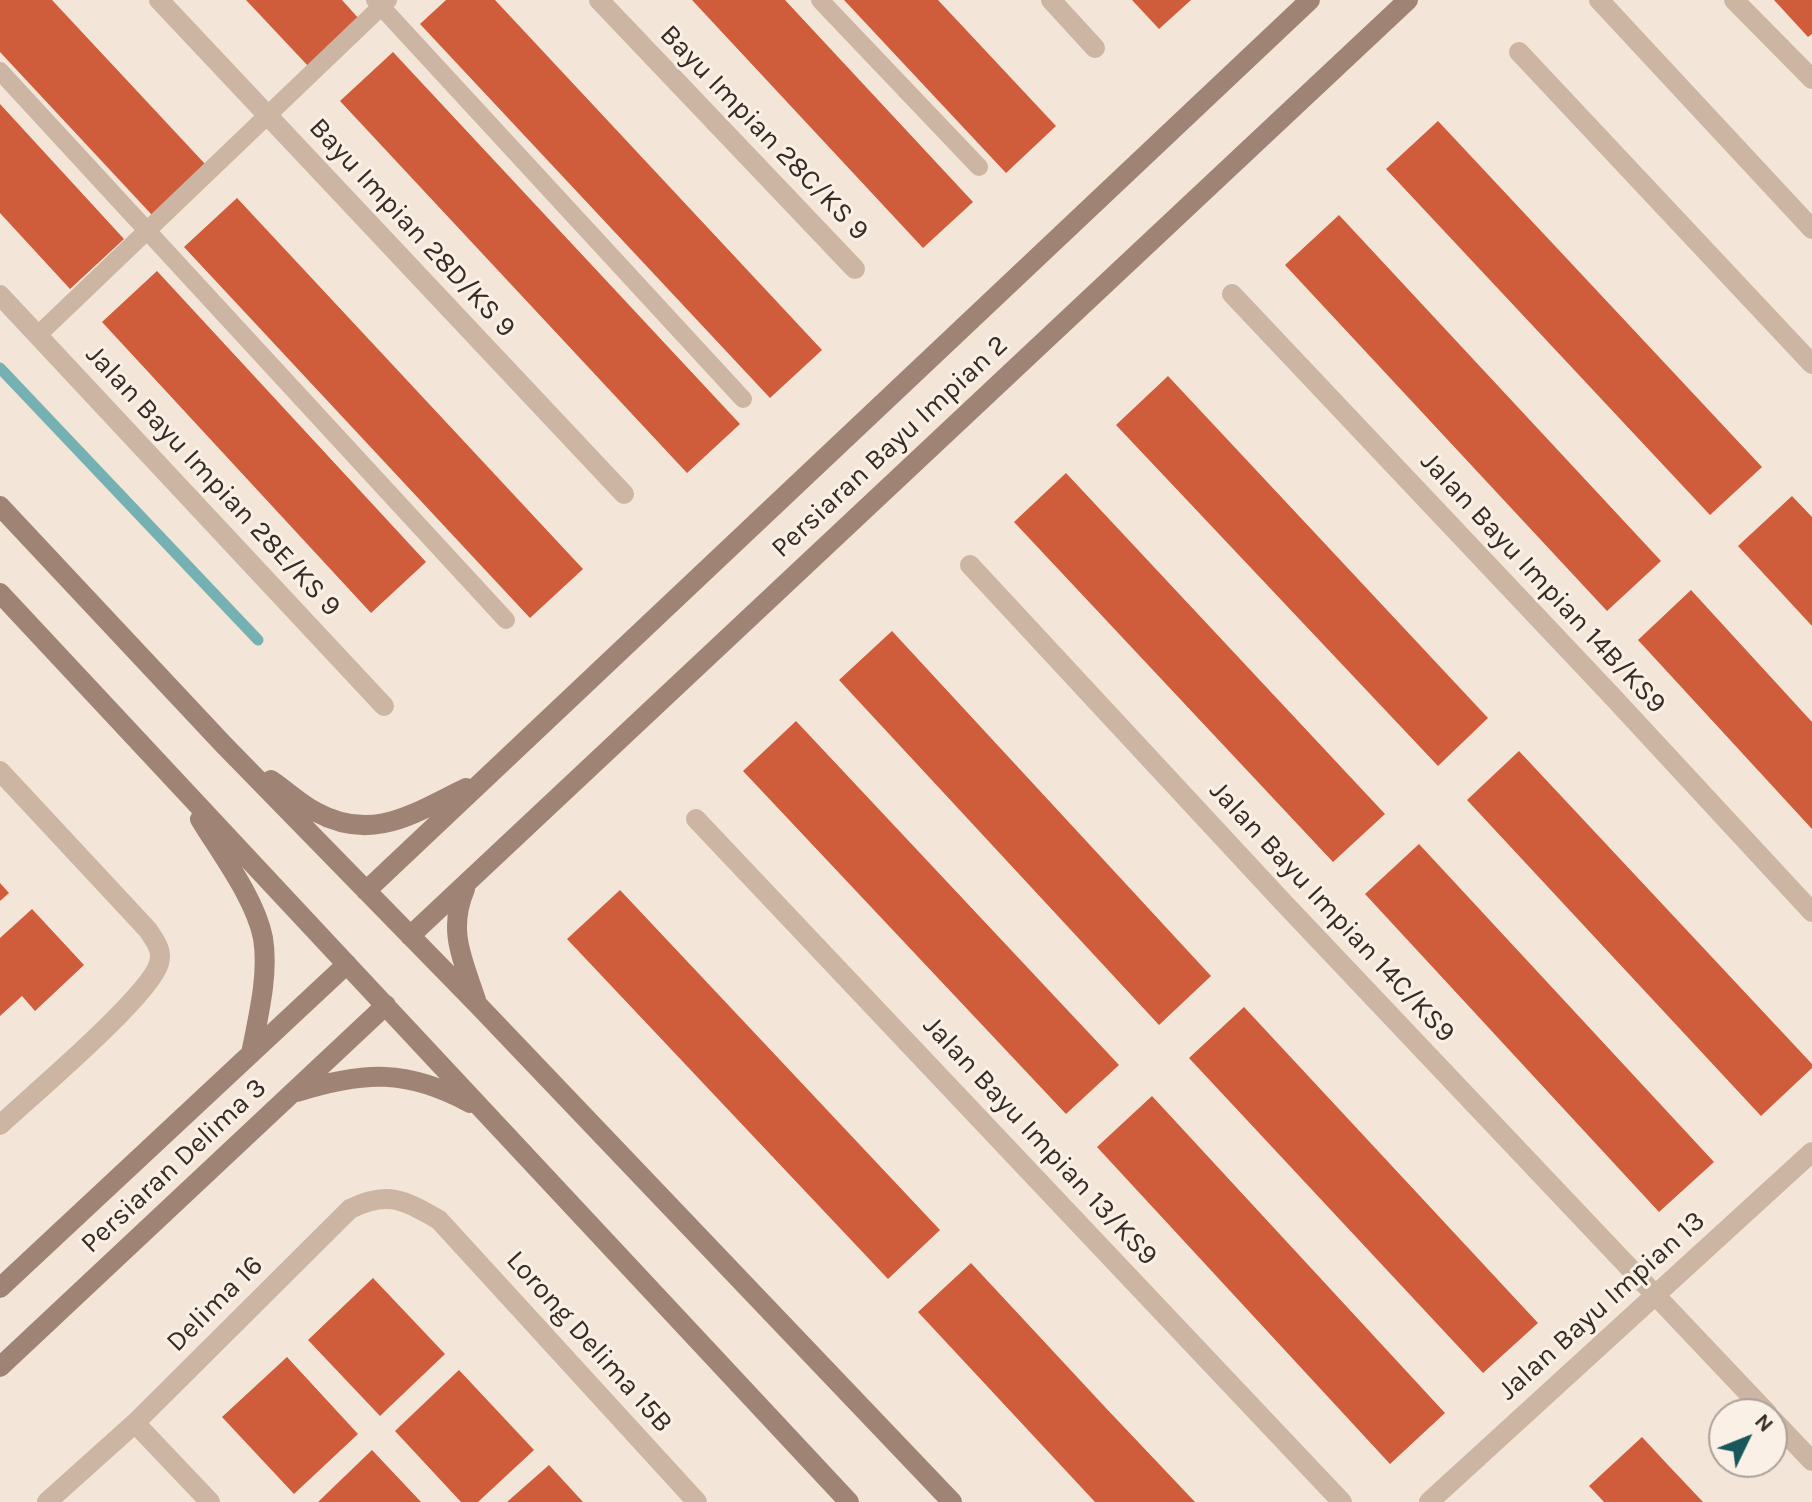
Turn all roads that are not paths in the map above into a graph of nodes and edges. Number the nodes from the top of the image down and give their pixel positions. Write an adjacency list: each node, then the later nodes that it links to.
1 (159, 0): 14 (street, Bayu Impian 28D/KS 9)
2 (599, 0): 18 (street, Bayu Impian 28C/KS 9)
3 (820, 0): 15 (lane)
4 (1051, 0): 10 (street)
5 (1310, 0): 32 (street, Persiaran Bayu Impian 2)
6 (1408, 0): 35 (street, Persiaran Bayu Impian 2)
7 (1599, 0): 16 (street)
8 (1734, 0): 13 (street)
9 (381, 2): 14 (lane); 23 (lane)
10 (1095, 48)
11 (1519, 52): 22 (street)
12 (0, 71): 17 (lane)
13 (1812, 79)
14 (266, 114): 17 (lane); 24 (street, Bayu Impian 28D/KS 9)
15 (979, 167)
16 (1812, 229)
17 (146, 230): 21 (lane); 28 (lane)
18 (855, 269)
19 (1232, 294): 37 (street, Jalan Bayu Impian 14B/KS9)
20 (0, 295): 21 (street, Jalan Bayu Impian 28E/KS 9)
21 (38, 335): 29 (street, Jalan Bayu Impian 28E/KS 9)
22 (1812, 364)
23 (743, 399)
24 (624, 494)
25 (0, 506): 30 (street)
26 (970, 565): 49 (street, Jalan Bayu Impian 14C/KS9)
27 (0, 593): 33 (street)
28 (506, 620)
29 (384, 706)
30 (223, 744): 32 (street); 36 (street)
31 (0, 771): 45 (street)
32 (483, 780): 36 (street, Persiaran Bayu Impian 2)
33 (181, 785): 39 (street); 42 (street)
34 (696, 819): 60 (street, Jalan Bayu Impian 13/KS9)
35 (468, 882): 38 (street, Persiaran Bayu Impian 2); 41 (street)
36 (366, 891): 38 (street)
37 (1812, 912)
38 (410, 936): 41 (street)
39 (347, 964): 40 (street); 42 (street, Persiaran Delima 3)
40 (386, 1005): 43 (street, Persiaran Delima 3); 44 (street)
41 (478, 1005): 59 (street)
42 (251, 1054): 48 (street, Persiaran Delima 3)
43 (293, 1093): 44 (street); 50 (street, Persiaran Delima 3)
44 (485, 1111): 58 (street)
45 (0, 1125)
46 (1812, 1152): 49 (street, Jalan Bayu Impian 13)
47 (439, 1220): 52 (street, Delima 16); 57 (street, Lorong Delima 15B)
48 (0, 1288)
49 (1655, 1296): 51 (street, Jalan Bayu Impian 14C/KS9); 61 (street, Jalan Bayu Impian 13)
50 (0, 1367)
51 (1753, 1398)
52 (135, 1423): 55 (street, Delima 16); 56 (street)
53 (1788, 1436): 54 (street)
54 (1812, 1461)
55 (47, 1502)
56 (210, 1502)
57 (697, 1502)
58 (849, 1502)
59 (952, 1502)
60 (1342, 1502)
61 (1429, 1502)

